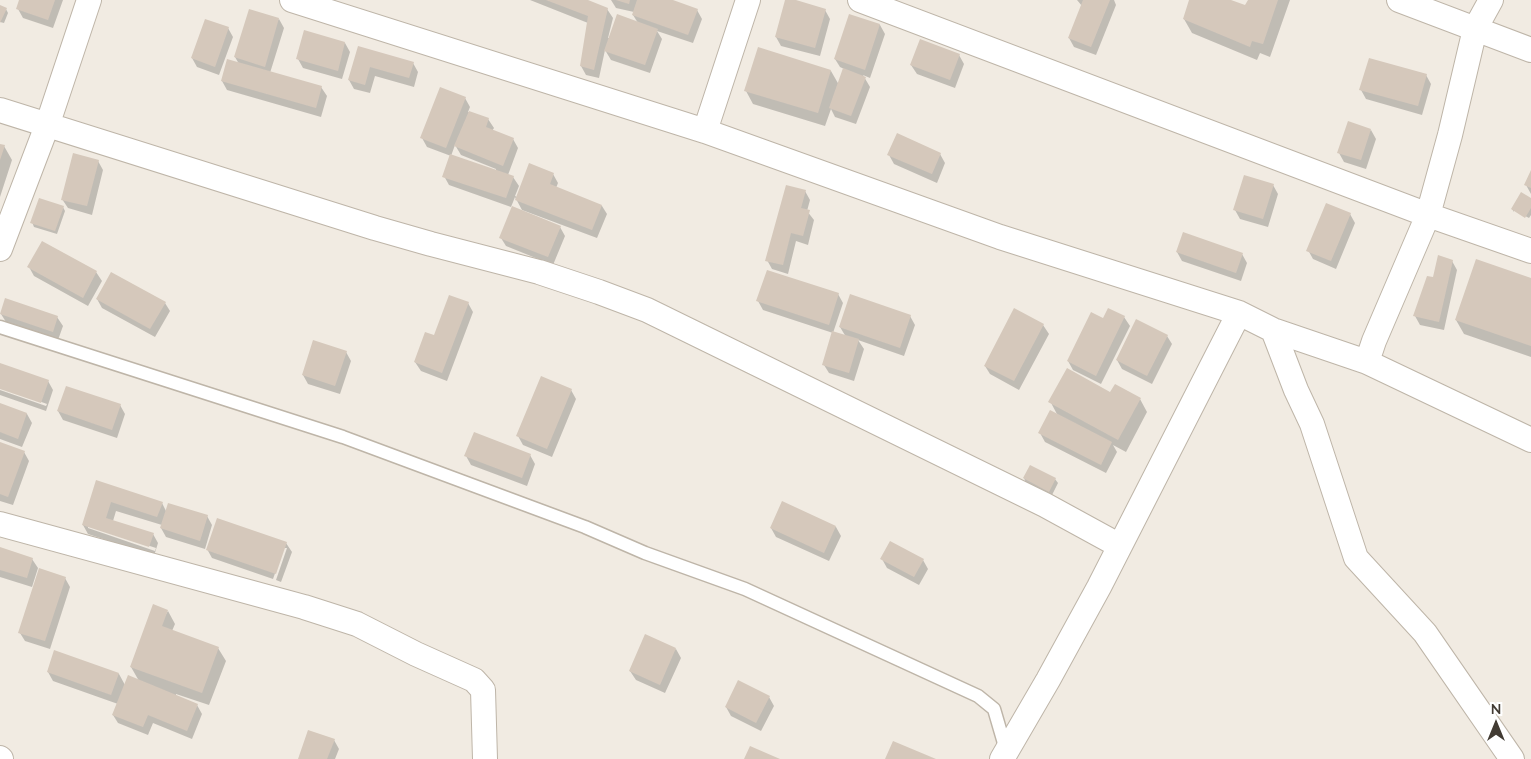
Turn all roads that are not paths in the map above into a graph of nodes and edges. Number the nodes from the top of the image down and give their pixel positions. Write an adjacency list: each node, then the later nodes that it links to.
1 (89, 0): 10 (street)
2 (292, 0): 11 (street)
3 (748, 0): 11 (street)
4 (860, 0): 12 (street)
5 (1399, 0): 7 (street)
6 (1491, 0): 7 (street)
7 (1475, 29): 8 (street); 12 (street)
8 (1531, 50)
9 (0, 110): 10 (street)
10 (48, 124): 13 (street); 21 (street)
11 (705, 131): 15 (street)
12 (1428, 216): 14 (street); 18 (street)
13 (0, 249)
14 (1531, 251)
15 (1239, 313): 17 (street); 21 (street)
16 (0, 327): 22 (lane)
17 (1273, 330): 18 (street); 24 (street)
18 (1367, 362): 19 (street)
19 (1531, 440)
20 (0, 524): 23 (street)
21 (1120, 546): 22 (street)
22 (1004, 755)
23 (486, 759)
24 (1512, 759)

